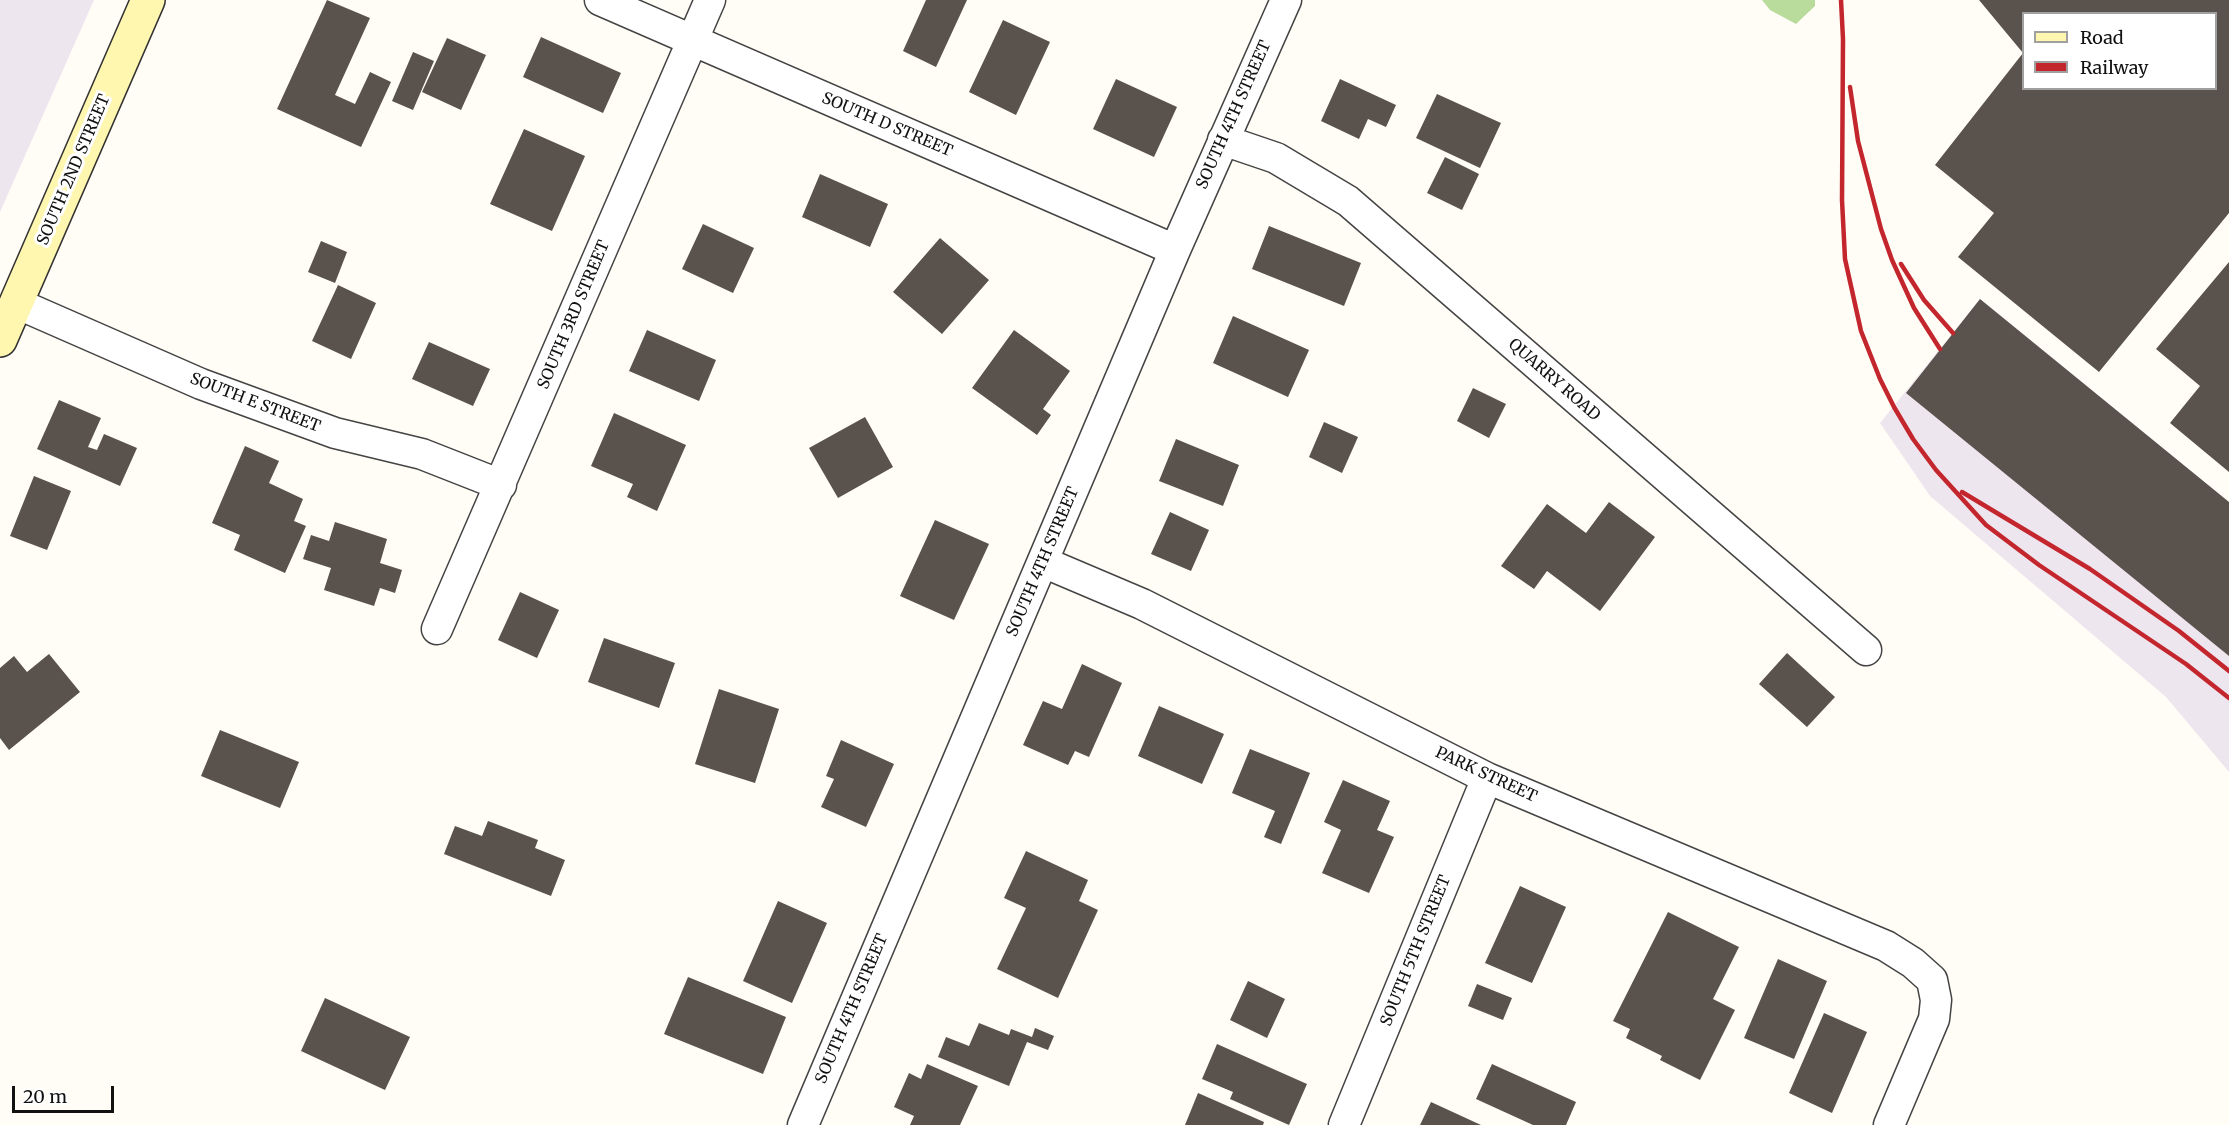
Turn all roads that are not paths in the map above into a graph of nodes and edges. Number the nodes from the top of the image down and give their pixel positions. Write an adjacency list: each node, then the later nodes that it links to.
1 (148, 0): 8 (street, SOUTH 2ND STREET)
2 (600, 0): 5 (street, SOUTH D STREET)
3 (710, 0): 5 (street, SOUTH 3RD STREET)
4 (1286, 0): 6 (street, SOUTH 4TH STREET)
5 (692, 40): 7 (street, SOUTH D STREET); 10 (street, SOUTH 3RD STREET)
6 (1223, 140): 7 (street, SOUTH 4TH STREET); 13 (street, QUARRY ROAD)
7 (1174, 250): 11 (street, SOUTH 4TH STREET)
8 (16, 303): 9 (street, SOUTH 2ND STREET); 10 (street, SOUTH E STREET)
9 (0, 340)
10 (501, 485): 12 (street, SOUTH 3RD STREET)
11 (1043, 562): 14 (street, PARK STREET); 15 (street, SOUTH 4TH STREET)
12 (437, 629)
13 (1866, 650)
14 (1487, 778): 16 (street, SOUTH 5TH STREET); 17 (street, PARK STREET)
15 (802, 1125)
16 (1344, 1125)
17 (1889, 1125)

